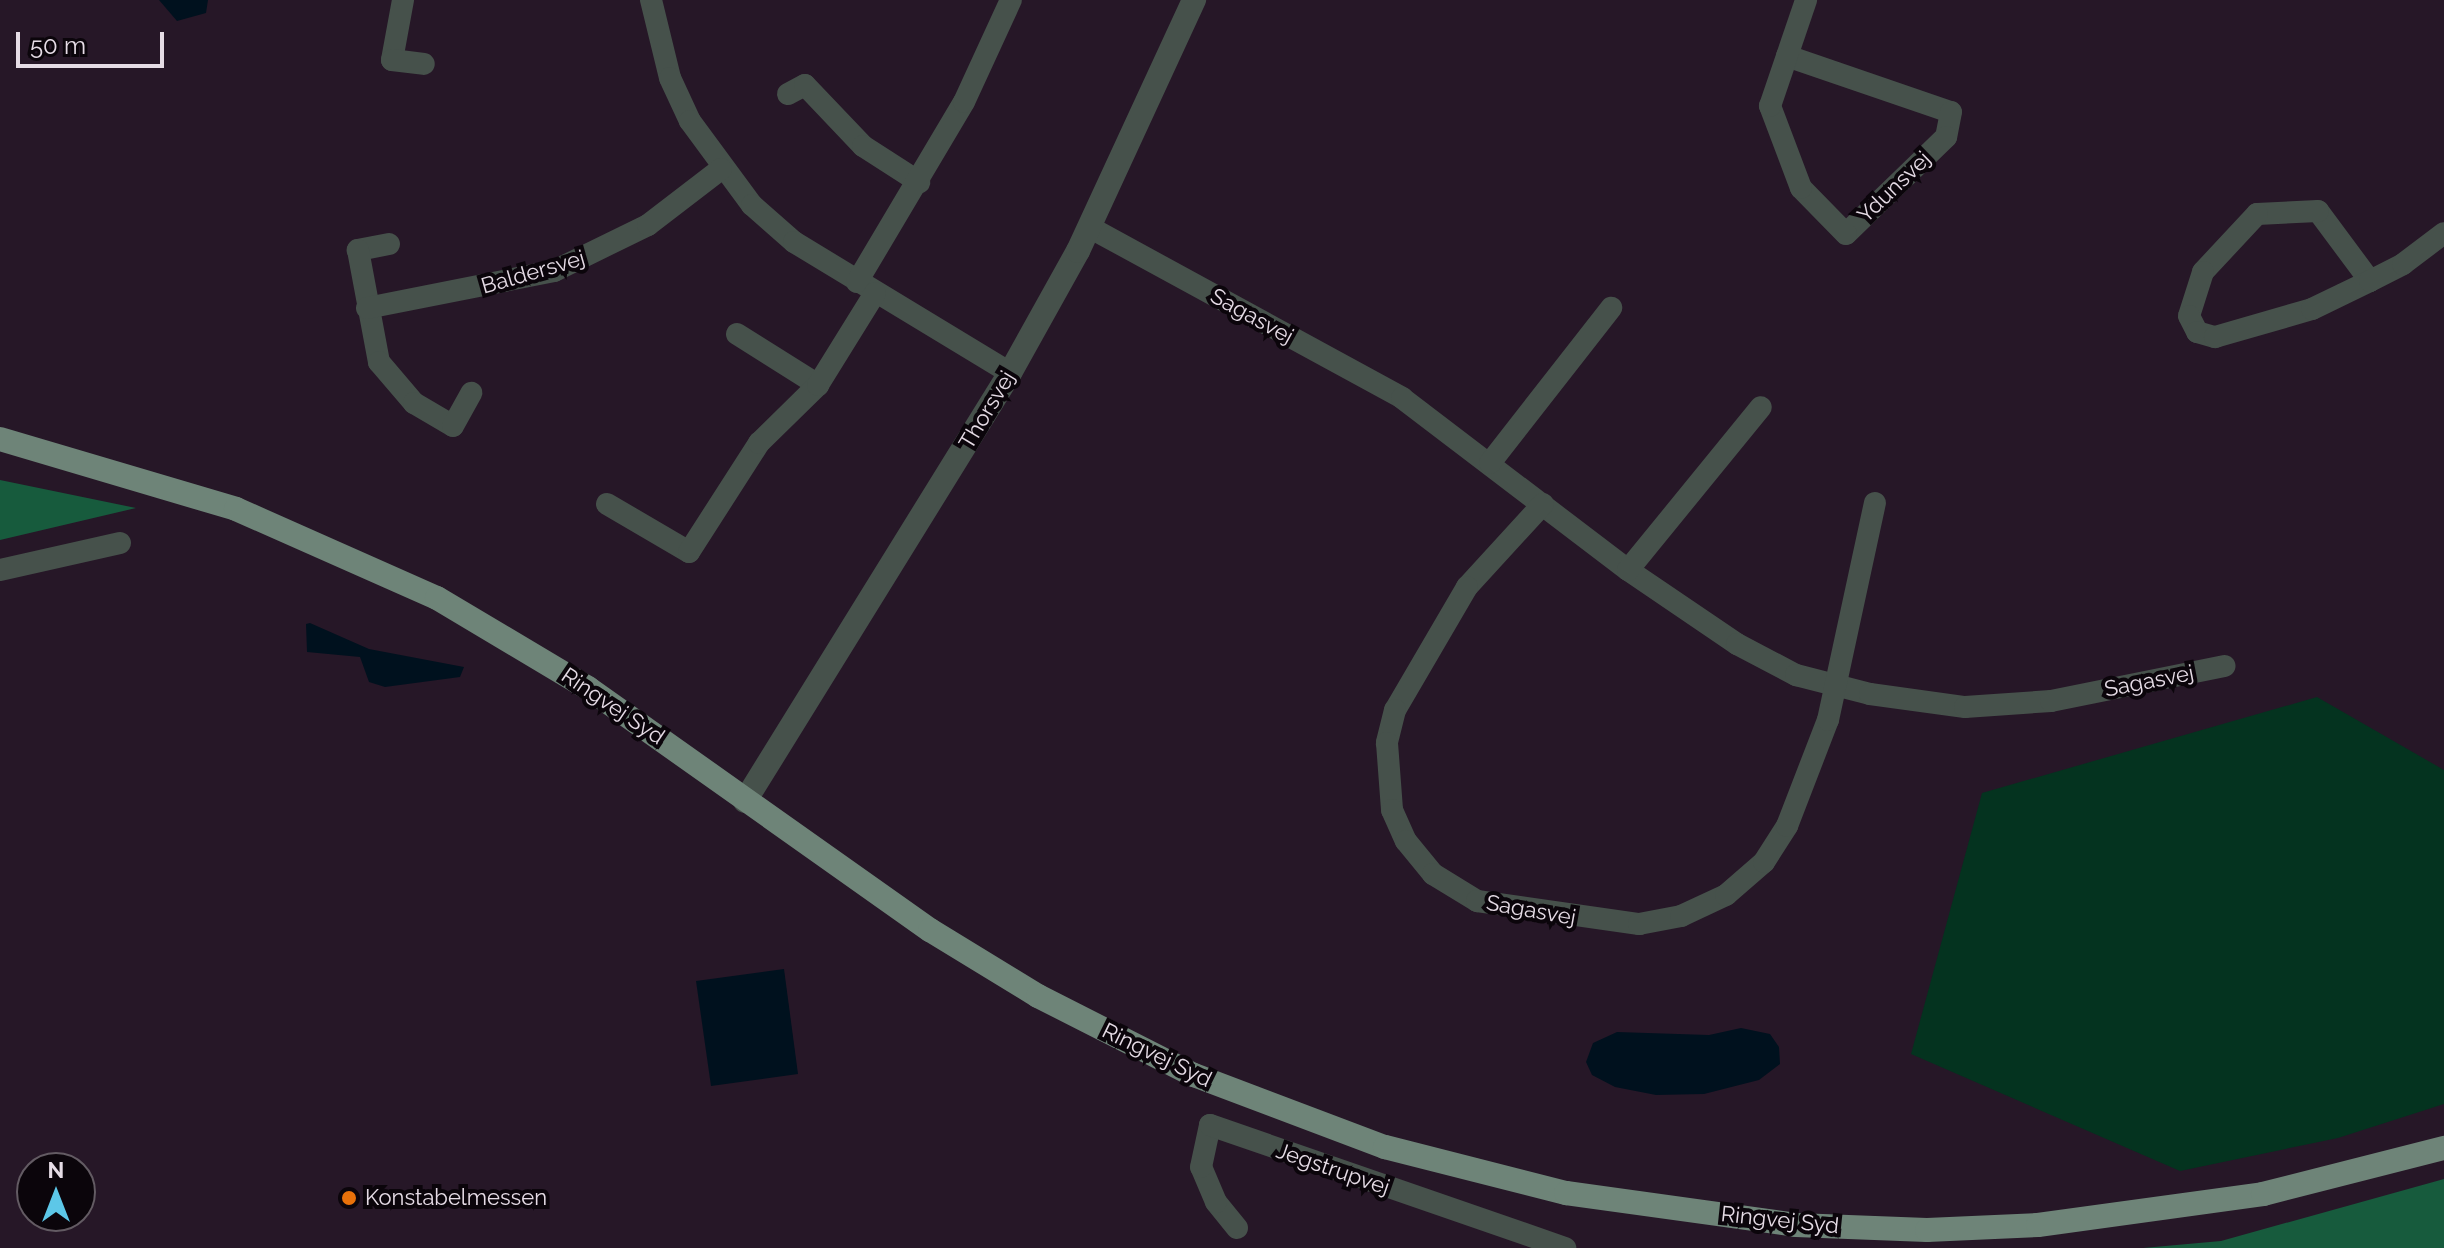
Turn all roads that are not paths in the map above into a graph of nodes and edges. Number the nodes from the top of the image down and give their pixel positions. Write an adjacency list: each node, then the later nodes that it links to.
1 (403, 0): 7 (street)
2 (651, 0): 9 (street)
3 (1011, 0): 10 (street)
4 (1194, 0): 11 (street, Thorsvej)
5 (1806, 0): 6 (street, Ydunsvej)
6 (1787, 56): 6 (street, Ydunsvej)
7 (424, 64)
8 (788, 94): 10 (street)
9 (721, 169): 15 (street); 16 (street, Baldersvej)
10 (919, 182): 15 (street)
11 (1089, 227): 19 (street, Thorsvej); 24 (street, Sagasvej)
12 (2444, 233): 14 (street)
13 (389, 244): 16 (street)
14 (2370, 281): 14 (street)
15 (866, 287): 19 (street); 20 (street)
16 (367, 308): 21 (street)
17 (1611, 308): 24 (street)
18 (737, 334): 20 (street)
19 (1010, 373): 33 (street, Thorsvej)
20 (818, 385): 26 (street)
21 (471, 393)
22 (1761, 407): 30 (street)
23 (0, 439): 33 (main road, Ringvej Syd)
24 (1490, 463): 27 (street, Sagasvej)
25 (1875, 503): 32 (street, Sagasvej)
26 (607, 504)
27 (1543, 504): 30 (street, Sagasvej); 32 (street, Sagasvej)
28 (120, 543): 29 (street)
29 (0, 570)
30 (1628, 570): 32 (street, Sagasvej)
31 (2224, 666): 32 (street, Sagasvej)
32 (1836, 685)
33 (745, 801): 36 (main road, Ringvej Syd)
34 (2444, 1148): 36 (main road, Ringvej Syd)
35 (1237, 1228): 37 (street, Jegstrupvej)
36 (1927, 1239)
37 (1565, 1248)

